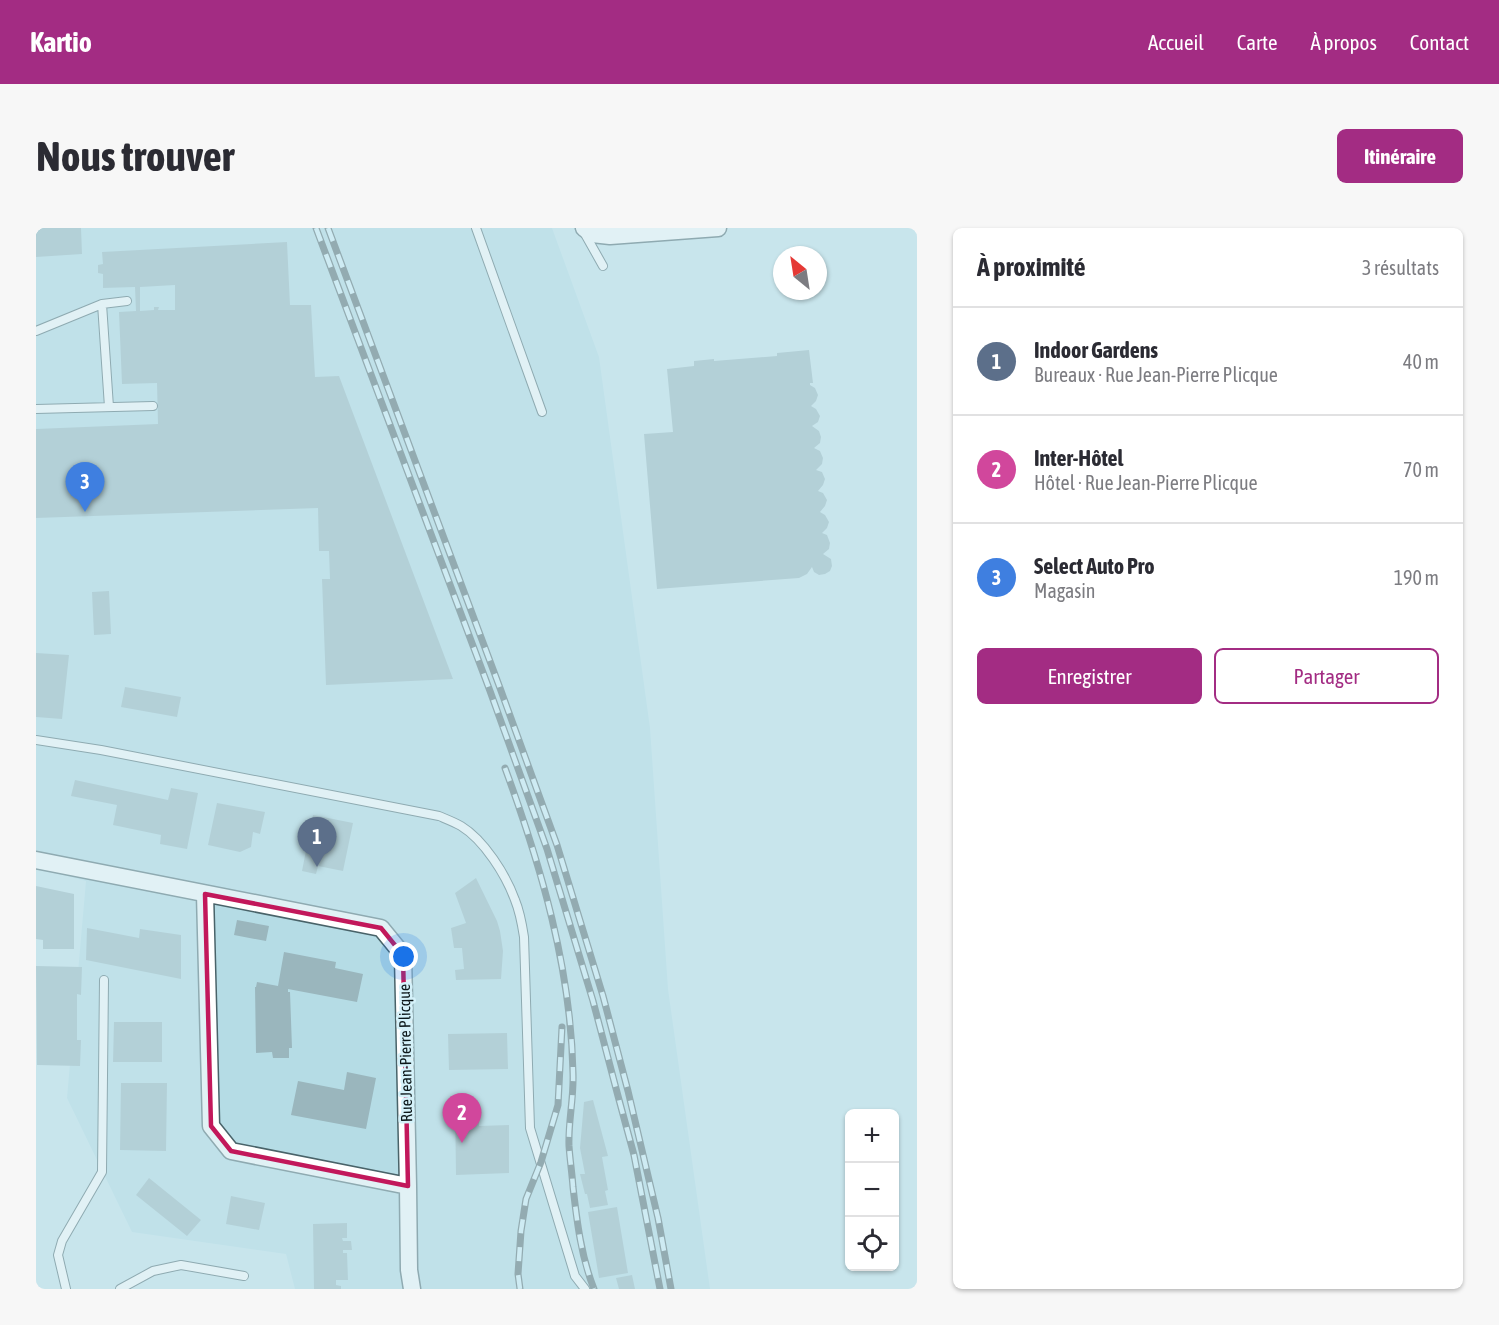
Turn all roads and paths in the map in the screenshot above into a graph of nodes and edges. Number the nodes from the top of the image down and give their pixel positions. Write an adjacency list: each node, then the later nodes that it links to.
1 (476, 228): 11 (lane)
2 (583, 228): 3 (street); 4 (lane)
3 (718, 228)
4 (603, 266)
5 (127, 301): 6 (lane)
6 (102, 304): 7 (lane); 9 (lane)
7 (36, 331)
8 (153, 406): 9 (lane)
9 (109, 407): 10 (lane)
10 (36, 409)
11 (542, 412)
12 (36, 740): 21 (lane)
13 (36, 860): 14 (street, Rue Jean-Pierre Plicque)
14 (205, 894): 16 (street); 16 (street, Rue Jean-Pierre Plicque)
15 (104, 980): 18 (lane)
16 (408, 1186): 20 (street, Rue Jean-Pierre Plicque)
17 (244, 1276): 19 (lane)
18 (66, 1289)
19 (120, 1289)
20 (412, 1289)
21 (585, 1289)

